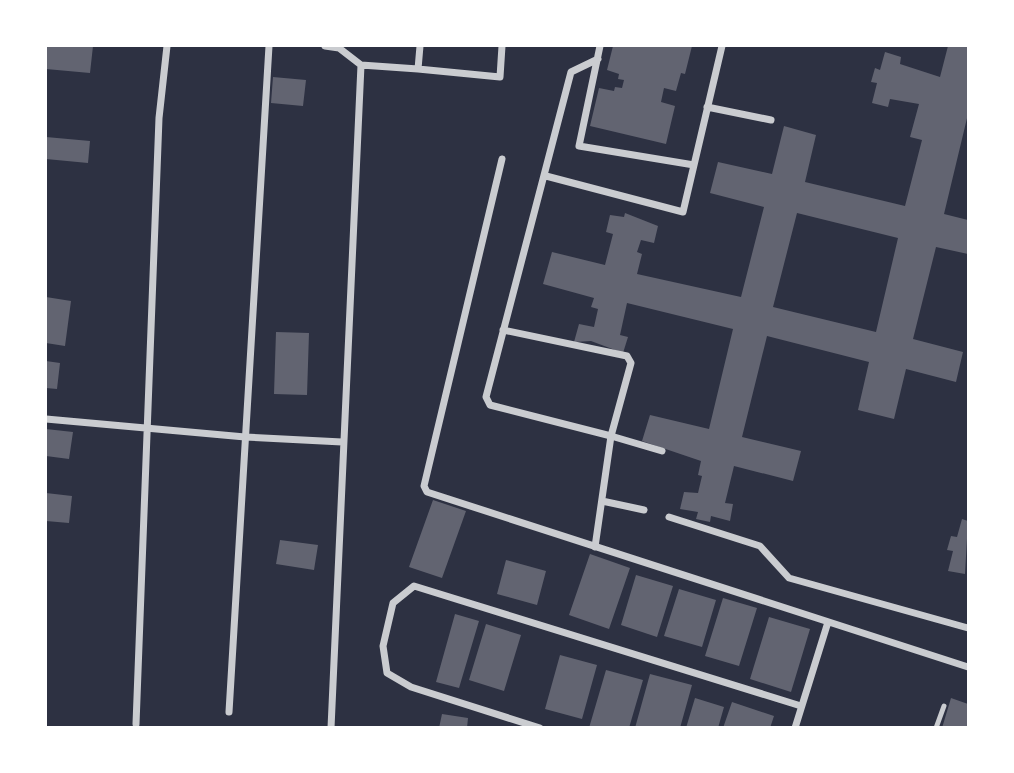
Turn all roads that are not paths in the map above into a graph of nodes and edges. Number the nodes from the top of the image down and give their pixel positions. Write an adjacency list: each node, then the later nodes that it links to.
1 (167, 46): 19 (street)
2 (269, 46): 21 (street)
3 (325, 46): 8 (street)
4 (420, 46): 11 (street)
5 (502, 46): 11 (street)
6 (600, 46): 9 (street)
7 (722, 46): 12 (street)
8 (339, 47): 10 (street)
9 (598, 59): 15 (street); 16 (street)
10 (361, 65): 11 (street); 22 (street)
11 (418, 69)
12 (707, 107): 13 (street); 15 (street)
13 (771, 120)
14 (502, 159): 27 (street)
15 (694, 165): 16 (street)
16 (546, 176): 17 (street)
17 (503, 330): 20 (street); 20 (street)
18 (46, 419): 19 (street)
19 (147, 429): 21 (street); 34 (street)
20 (611, 436): 23 (street); 24 (street)
21 (245, 437): 22 (street); 33 (street)
22 (342, 442): 35 (street)
23 (662, 451)
24 (602, 501): 25 (street); 27 (street)
25 (644, 510)
26 (669, 517): 29 (street)
27 (595, 547): 28 (street)
28 (828, 622): 30 (street); 31 (street)
29 (968, 628)
30 (968, 667)
31 (801, 706): 36 (street); 37 (street)
32 (944, 706): 38 (lane)
33 (229, 712)
34 (136, 724)
35 (331, 727)
36 (540, 727)
37 (795, 727)
38 (936, 727)

